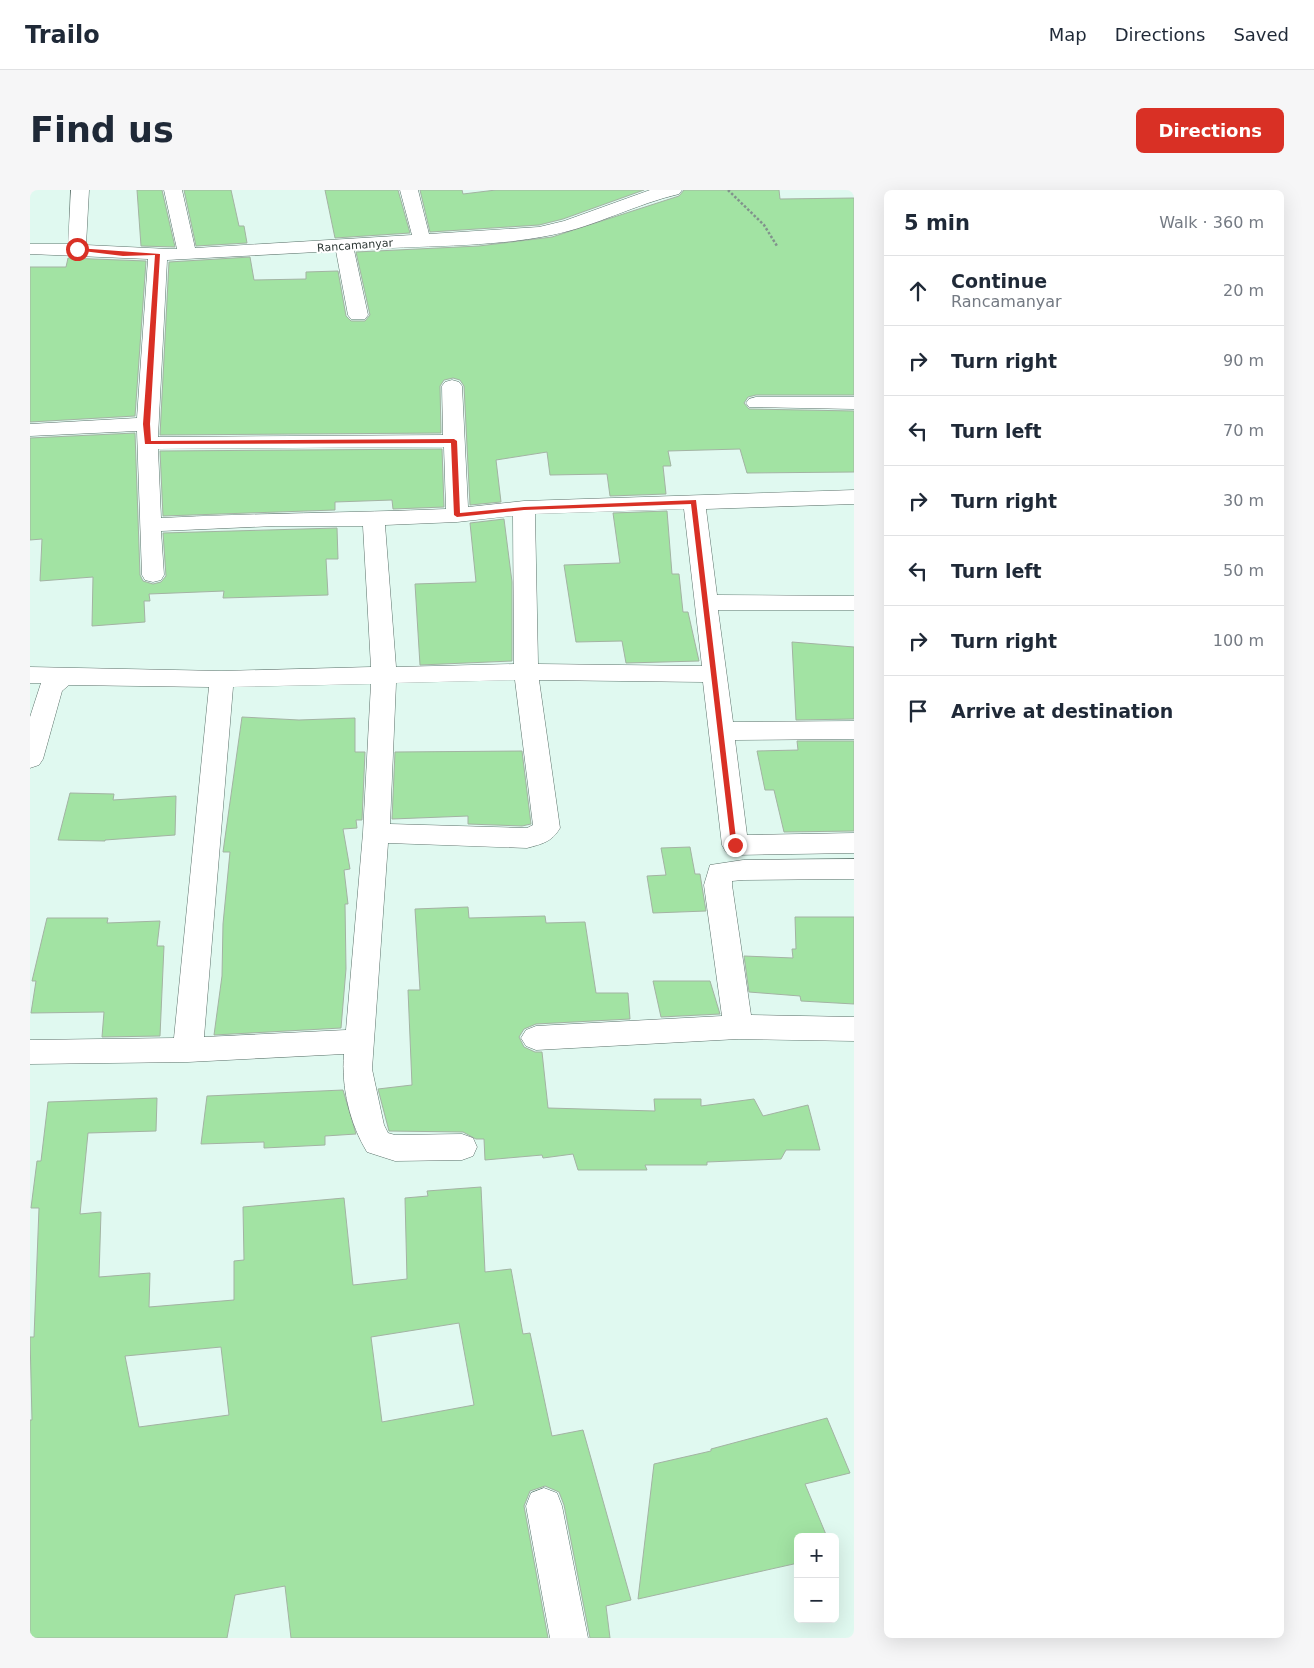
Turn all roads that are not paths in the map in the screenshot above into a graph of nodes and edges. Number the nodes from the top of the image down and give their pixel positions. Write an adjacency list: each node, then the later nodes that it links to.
1 (80, 190): 8 (street)
2 (173, 190): 10 (street)
3 (409, 190): 5 (street)
4 (673, 190): 5 (street, Rancamanyar)
5 (422, 240): 6 (street, Rancamanyar)
6 (344, 246): 10 (street, Rancamanyar); 11 (street)
7 (30, 249): 8 (street, Rancamanyar)
8 (77, 249): 9 (street, Rancamanyar)
9 (158, 254): 10 (street, Rancamanyar); 16 (street)
10 (187, 254)
11 (358, 315)
12 (452, 386): 17 (street)
13 (756, 402): 14 (street)
14 (854, 404)
15 (30, 430): 16 (street)
16 (147, 434): 17 (street); 23 (street)
17 (454, 441): 21 (street)
18 (854, 497): 19 (street)
19 (694, 502): 20 (street); 25 (street)
20 (524, 508): 21 (street); 27 (street)
21 (457, 515): 22 (street)
22 (374, 519): 23 (street); 30 (street)
23 (150, 525): 24 (street)
24 (153, 575)
25 (705, 602): 26 (street); 28 (street)
26 (854, 602)
27 (526, 672): 28 (street); 30 (street); 36 (street)
28 (714, 674): 34 (street)
29 (30, 675): 31 (street)
30 (384, 675): 32 (street); 36 (street)
31 (69, 676): 32 (street); 35 (street)
32 (222, 679): 43 (street)
33 (854, 730): 34 (street)
34 (720, 731): 37 (street)
35 (30, 759)
36 (376, 833): 42 (street)
37 (854, 843)
38 (854, 869): 39 (street)
39 (738, 1026): 40 (street); 41 (street)
40 (854, 1029)
41 (536, 1038)
42 (359, 1041): 43 (street); 45 (street)
43 (188, 1050): 44 (street)
44 (30, 1052)
45 (462, 1147)
46 (544, 1506): 47 (street)
47 (569, 1638)

